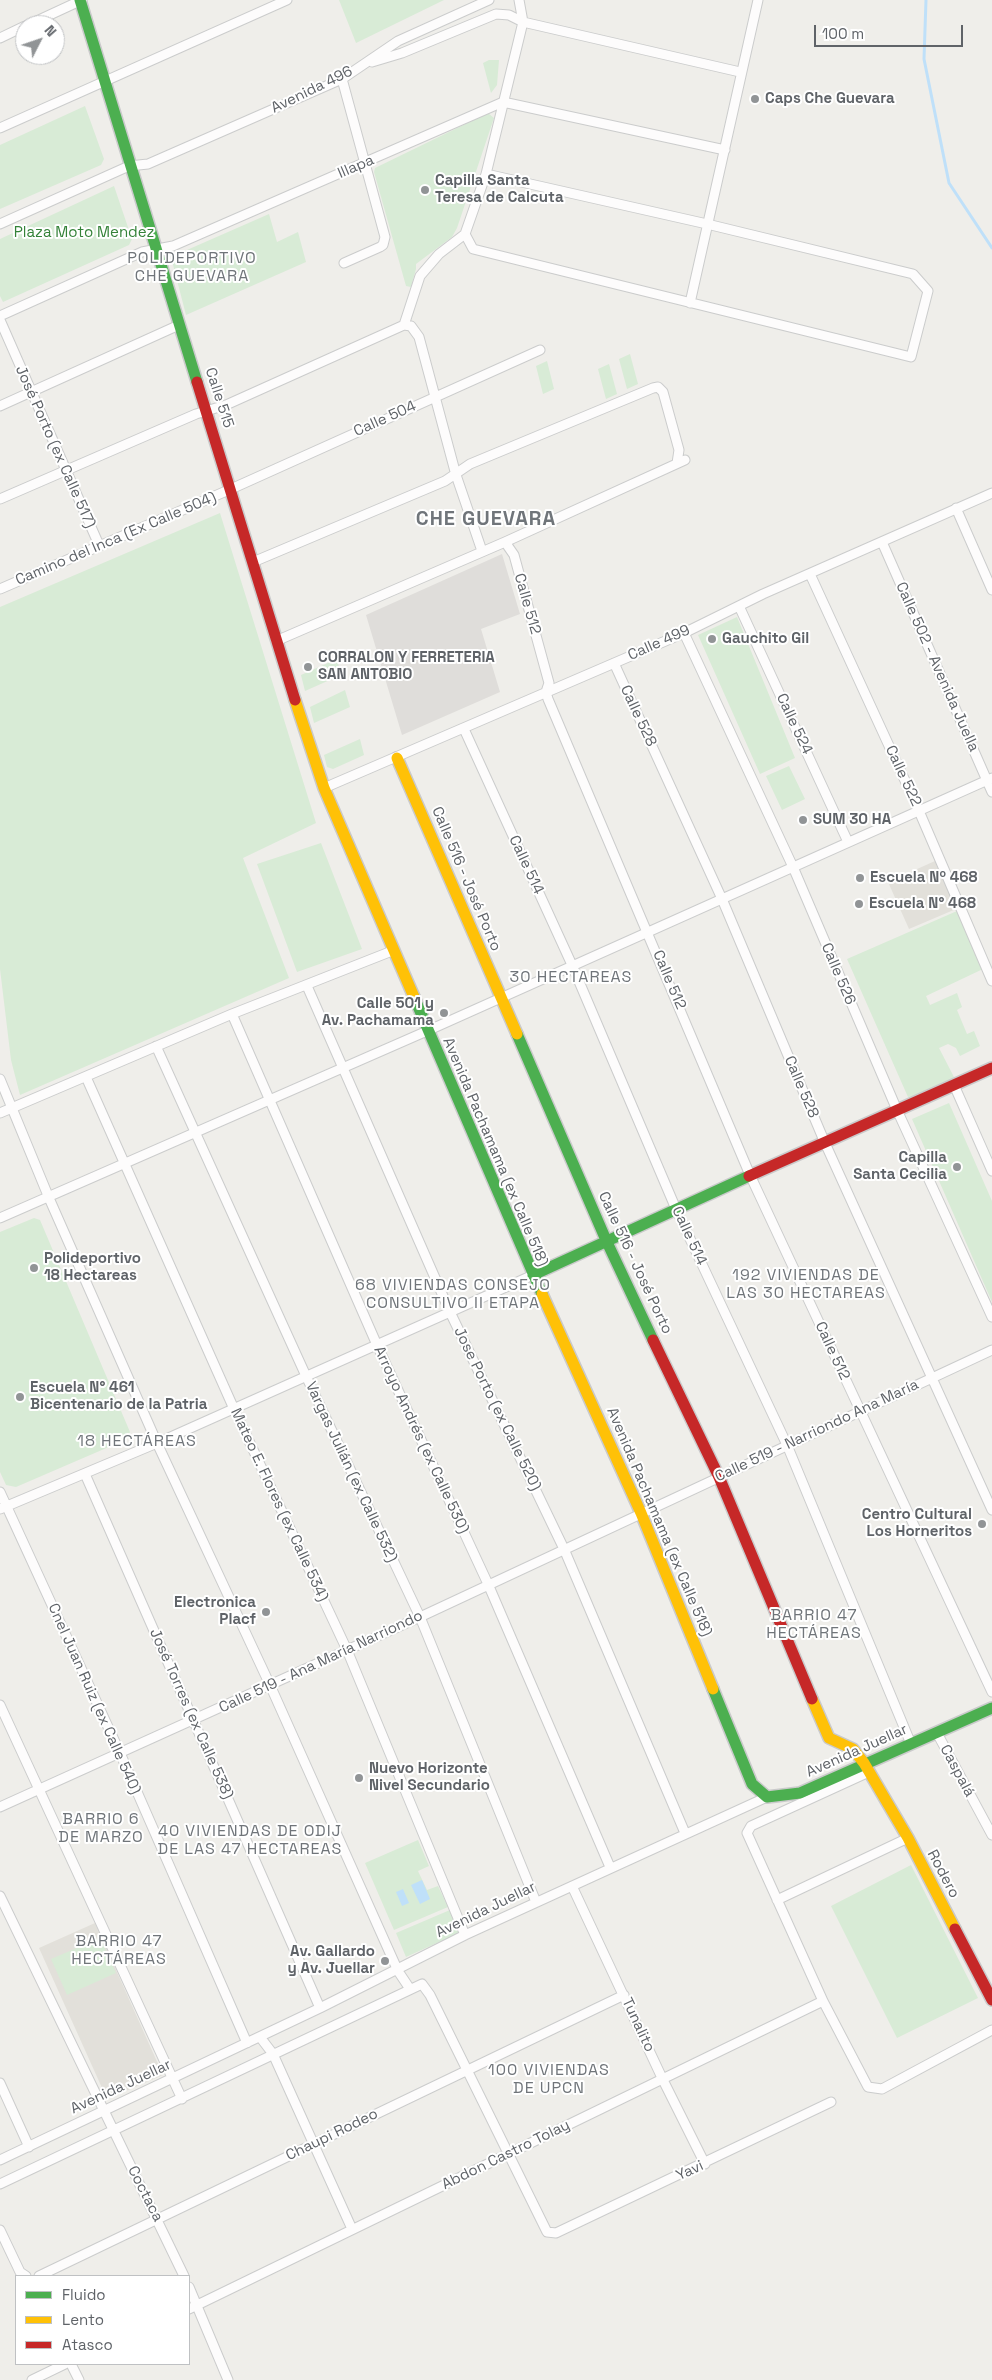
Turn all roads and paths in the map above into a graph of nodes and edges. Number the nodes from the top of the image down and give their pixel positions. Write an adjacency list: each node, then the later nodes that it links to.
1 (80, 0): 6 (street); 13 (street, Calle 515)
2 (287, 0): 13 (street)
3 (489, 0): 10 (street, Avenida 496)
4 (520, 0): 7 (street)
5 (758, 0): 11 (street)
6 (49, 15)
7 (523, 22): 10 (street); 11 (street); 14 (street)
8 (15, 31): 9 (street)
9 (0, 38)
10 (361, 66): 12 (street, Avenida 496)
11 (740, 72): 16 (street)
12 (342, 79): 17 (street); 18 (street, Avenida 496)
13 (104, 81): 15 (street); 18 (street, Calle 515)
14 (502, 102): 16 (street); 17 (street, Illapa); 19 (street)
15 (0, 128)
16 (724, 150): 21 (street)
17 (366, 163): 23 (street, Illapa); 24 (street)
18 (130, 166): 20 (street, Avenida 496); 23 (street, Calle 515)
19 (486, 174): 21 (street); 22 (street)
20 (0, 224)
21 (707, 224): 25 (street); 25 (street)
22 (465, 234): 25 (street); 29 (street)
23 (156, 249): 26 (street, Illapa); 28 (street, Calle 515)
24 (344, 263)
25 (690, 303)
26 (0, 316)
27 (0, 320): 31 (street, José Porto (ex Calle 517))
28 (179, 325): 31 (street); 34 (street, Calle 515)
29 (408, 326): 32 (street); 34 (street)
30 (540, 350): 32 (street, Calle 504)
31 (30, 392): 33 (street); 35 (street, José Porto (ex Calle 517))
32 (435, 397): 36 (street); 37 (street, Calle 504)
33 (0, 406)
34 (207, 411): 35 (street); 37 (street, Calle 515)
35 (66, 471): 39 (street); 43 (street, José Porto (ex Calle 517))
36 (456, 475): 41 (street); 44 (street); 45 (street)
37 (231, 489): 43 (street, Camino del Inca (Ex Calle 504)); 45 (street, Calle 515)
38 (992, 493): 40 (street, Calle 499)
39 (0, 499)
40 (956, 508): 42 (street, Calle 499); 48 (street)
41 (505, 542): 44 (street); 53 (street, Calle 512)
42 (882, 542): 46 (street, Calle 499); 56 (street, Calle 502 - Avenida Juella)
43 (99, 545): 47 (street, Camino del Inca (Ex Calle 504))
44 (482, 551): 51 (street)
45 (253, 562): 51 (street, Calle 515)
46 (810, 574): 49 (street, Calle 499); 59 (street, Calle 522)
47 (0, 589)
48 (992, 590)
49 (740, 606): 50 (street, Calle 499); 60 (street, Calle 524)
50 (684, 632): 52 (street, Calle 499); 61 (street, Calle 526)
51 (276, 641): 57 (street, Calle 515)
52 (614, 662): 53 (street, Calle 499); 62 (street, Calle 528)
53 (546, 692): 54 (street, Calle 499); 63 (street, Calle 512)
54 (464, 729): 55 (street, Calle 499); 65 (street, Calle 514)
55 (397, 758): 57 (street, Calle 499); 68 (street, Calle 516 - José Porto)
56 (990, 779): 58 (street, Calle 502 - Avenida Juella); 59 (street)
57 (324, 788): 64 (street, Avenida Pachamama (ex Calle 518))
58 (992, 792)
59 (919, 811): 60 (street); 66 (street, Calle 522)
60 (848, 842): 61 (street)
61 (793, 867): 62 (street); 79 (street, Calle 526)
62 (722, 899): 63 (street); 82 (street, Calle 528)
63 (648, 931): 65 (street); 85 (street, Calle 512)
64 (392, 951): 67 (street); 70 (street, Avenida Pachamama (ex Calle 518))
65 (572, 965): 68 (street); 87 (street, Calle 514)
66 (992, 981)
67 (307, 986): 69 (street); 72 (street, Jose Porto (ex Calle 520))
68 (501, 997): 70 (street); 89 (street, Calle 516 - José Porto)
69 (232, 1014): 71 (street); 77 (street, Arroyo Andrés (ex Calle 530))
70 (427, 1031): 72 (street); 90 (street, Avenida Pachamama (ex Calle 518))
71 (156, 1046): 74 (street); 81 (street, Vargas Julián (ex Calle 532))
72 (343, 1068): 77 (street); 91 (street, Jose Porto (ex Calle 520))
73 (992, 1068): 76 (street)
74 (86, 1077): 78 (street); 83 (street, Mateo E. Flores (ex Calle 534))
75 (0, 1080): 78 (street)
76 (954, 1085): 79 (street); 84 (street)
77 (269, 1101): 81 (street); 93 (street, Arroyo Andrés (ex Calle 530))
78 (11, 1108): 80 (street); 86 (street)
79 (897, 1110): 82 (street); 92 (street, Calle 526)
80 (0, 1113)
81 (196, 1131): 83 (street); 95 (street, Vargas Julián (ex Calle 532))
82 (824, 1143): 85 (street); 96 (street, Calle 528)
83 (124, 1163): 86 (street); 97 (street, Mateo E. Flores (ex Calle 534))
84 (992, 1171)
85 (750, 1175): 87 (street); 98 (street, Calle 512)
86 (49, 1198): 88 (street); 99 (street)
87 (676, 1209): 89 (street); 100 (street, Calle 514)
88 (0, 1218)
89 (606, 1240): 90 (street); 102 (street, Calle 516 - José Porto)
90 (533, 1275): 91 (street); 106 (street, Avenida Pachamama (ex Calle 518))
91 (450, 1312): 93 (street); 107 (street, Jose Porto (ex Calle 520))
92 (992, 1316)
93 (377, 1345): 95 (street); 108 (street, Arroyo Andrés (ex Calle 530))
94 (992, 1350): 96 (street, Calle 519 - Narriondo Ana María)
95 (306, 1376): 97 (street); 109 (street, Vargas Julián (ex Calle 532))
96 (932, 1378): 98 (street, Calle 519 - Narriondo Ana María); 105 (street, Calle 528)
97 (234, 1409): 99 (street); 110 (street, Mateo E. Flores (ex Calle 534))
98 (861, 1411): 100 (street, Calle 519 - Narriondo Ana María); 112 (street, Calle 512)
99 (157, 1443): 101 (street); 111 (street)
100 (787, 1445): 102 (street, Calle 519 - Narriondo Ana María); 117 (street, Calle 514)
101 (85, 1474): 104 (street); 115 (street, José Torres (ex Calle 538))
102 (719, 1477): 106 (street, Calle 519 - Narriondo Ana María); 119 (street, Calle 516 - José Porto)
103 (0, 1492): 104 (street, Cnel Juan Ruiz (ex Calle 540))
104 (3, 1508): 118 (street, Cnel Juan Ruiz (ex Calle 540))
105 (992, 1510)
106 (641, 1513): 107 (street, Calle 519 - Ana María Narriondo); 121 (street, Avenida Pachamama (ex Calle 518))
107 (564, 1549): 108 (street, Calle 519 - Ana María Narriondo); 123 (street, Jose Porto (ex Calle 520))
108 (488, 1584): 109 (street, Calle 519 - Ana María Narriondo); 126 (street, Arroyo Andrés (ex Calle 530))
109 (420, 1617): 110 (street, Calle 519 - Ana María Narriondo); 130 (street, Vargas Julián (ex Calle 532))
110 (347, 1650): 111 (street, Calle 519 - Ana María Narriondo); 131 (street, Mateo E. Flores (ex Calle 534))
111 (270, 1685): 115 (street, Calle 519 - Ana María Narriondo); 132 (street)
112 (992, 1692)
113 (0, 1705): 120 (street)
114 (992, 1708): 116 (street, Avenida Juellar)
115 (194, 1720): 118 (street, Calle 519 - Ana María Narriondo); 137 (street, José Torres (ex Calle 538))
116 (937, 1733): 117 (street, Avenida Juellar); 124 (street, Caspalá)
117 (911, 1744): 119 (street, Avenida Juellar)
118 (120, 1753): 120 (street, Calle 519 - Ana María Narriondo); 140 (street, Cnel Juan Ruiz (ex Calle 540))
119 (867, 1767): 121 (street, Avenida Juellar); 125 (street, Rodero); 129 (street)
120 (38, 1789): 122 (street, Calle 519 - Ana María Narriondo); 143 (street)
121 (766, 1796): 123 (street, Avenida Juellar)
122 (0, 1807)
123 (685, 1833): 126 (street, Avenida Juellar)
124 (992, 1835)
125 (908, 1838): 129 (street); 135 (street, Rodero)
126 (610, 1867): 127 (street, Avenida Juellar)
127 (572, 1886): 130 (street, Avenida Juellar); 134 (street, Tunalito)
128 (0, 1896): 148 (street, Coctaca)
129 (777, 1900): 136 (street)
130 (536, 1902): 131 (street, Avenida Juellar)
131 (465, 1935): 132 (street, Avenida Juellar)
132 (398, 1970): 133 (street); 137 (street, Avenida Juellar)
133 (410, 1990): 141 (street); 142 (street)
134 (624, 1995): 142 (street, Chaupi Rodeo); 144 (street, Tunalito)
135 (992, 2000)
136 (823, 2001): 138 (street); 144 (street, Abdon Castro Tolay)
137 (320, 2008): 139 (street, Avenida Juellar)
138 (992, 2030)
139 (260, 2037): 140 (street, Avenida Juellar); 141 (street)
140 (247, 2043): 143 (street, Avenida Juellar)
141 (274, 2054): 146 (street); 150 (street)
142 (466, 2071): 150 (street, Chaupi Rodeo); 152 (street)
143 (173, 2079): 146 (street); 148 (street, Avenida Juellar)
144 (663, 2080): 152 (street, Abdon Castro Tolay); 154 (street, Tunalito)
145 (0, 2084): 151 (street)
146 (182, 2099): 149 (street)
147 (831, 2102): 154 (street, Yavi)
148 (103, 2112): 149 (street, Coctaca); 151 (street, Avenida Juellar)
149 (113, 2132): 155 (street); 156 (street, Coctaca)
150 (314, 2144): 156 (street, Chaupi Rodeo); 157 (street)
151 (29, 2147): 153 (street, Avenida Juellar)
152 (508, 2154): 154 (street, Yavi); 157 (street, Abdon Castro Tolay)
153 (0, 2160)
154 (705, 2164)
155 (0, 2184)
156 (158, 2219): 160 (street, Chaupi Rodeo); 161 (street, Coctaca)
157 (352, 2229): 163 (street, Abdon Castro Tolay)
158 (0, 2230): 159 (street)
159 (24, 2275)
160 (41, 2275)
161 (184, 2275)
162 (190, 2292): 163 (street)
163 (193, 2308): 168 (street)
164 (63, 2365): 166 (street)
165 (72, 2365): 167 (street)
166 (32, 2380)
167 (79, 2380)
168 (228, 2380)

